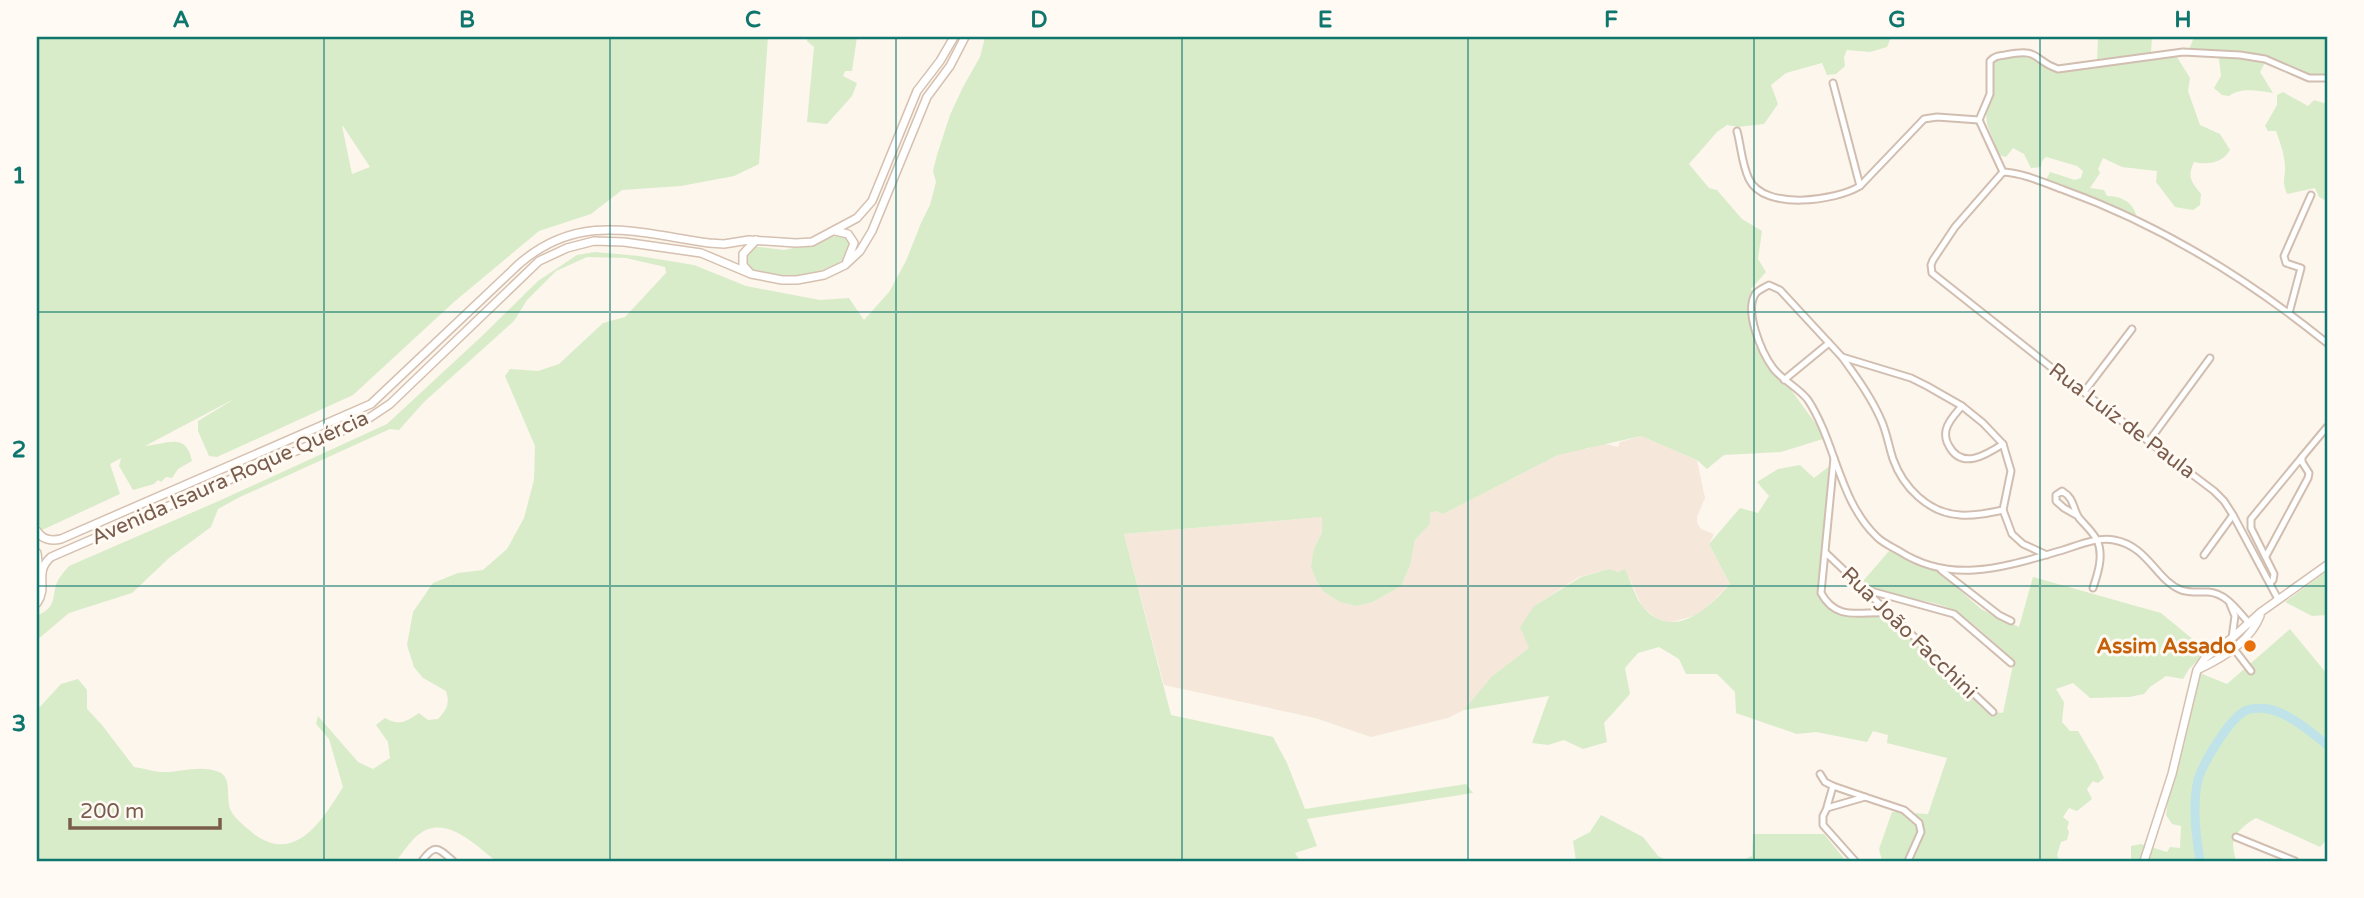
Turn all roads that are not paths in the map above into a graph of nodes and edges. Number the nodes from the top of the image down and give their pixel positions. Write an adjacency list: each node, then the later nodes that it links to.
1 (954, 37): 10 (main road, Avenida Isaura Roque Quércia)
2 (965, 37): 12 (main road, Avenida Isaura Roque Quércia)
3 (2327, 78): 5 (street)
4 (1833, 83): 8 (street)
5 (1979, 120): 7 (street); 8 (street)
6 (1737, 131): 8 (street)
7 (2003, 172): 14 (street); 21 (street, Rua Luíz de Paula)
8 (1860, 186)
9 (2311, 195): 14 (street)
10 (835, 231): 11 (main road, Avenida Isaura Roque Quércia); 12 (main road)
11 (757, 240): 13 (main road); 33 (main road, Avenida Isaura Roque Quércia)
12 (845, 265): 13 (main road, Avenida Isaura Roque Quércia)
13 (751, 274): 45 (main road, Avenida Isaura Roque Quércia)
14 (2290, 313): 17 (street)
15 (2132, 329): 21 (street)
16 (1829, 343): 18 (street); 20 (street); 20 (street)
17 (2327, 343)
18 (1842, 357): 22 (street); 30 (street)
19 (2210, 358): 24 (street)
20 (1784, 380): 26 (street)
21 (2084, 392): 24 (street, Rua Luíz de Paula)
22 (1962, 405): 25 (street); 25 (street)
23 (2327, 427): 27 (street)
24 (2149, 441): 31 (street, Rua Luíz de Paula)
25 (2003, 443): 30 (street)
26 (1834, 455): 28 (street); 29 (street)
27 (2302, 457): 40 (street); 40 (street)
28 (1845, 488): 29 (street); 43 (street)
29 (1831, 489): 37 (street)
30 (2003, 510): 35 (street)
31 (2233, 515): 39 (street); 47 (street, Rua Luíz de Paula)
32 (2078, 516): 32 (street); 34 (street)
33 (37, 531)
34 (2096, 540): 38 (street); 48 (street); 52 (street)
35 (2023, 544): 38 (street); 41 (street)
36 (37, 553): 45 (main road)
37 (1826, 553): 49 (street, Rua João Facchini); 55 (street)
38 (2047, 555): 41 (street)
39 (2204, 555)
40 (2266, 556): 47 (street)
41 (2026, 560): 44 (street)
42 (2327, 565): 51 (main road)
43 (1941, 570): 44 (street); 46 (street)
44 (1958, 571): 46 (street)
45 (40, 575): 53 (main road)
46 (1954, 582): 57 (street)
47 (2270, 583): 51 (street, Rua Luíz de Paula)
48 (2093, 588)
49 (1864, 589): 50 (street); 54 (street, Rua João Facchini)
50 (1882, 595): 54 (street); 61 (street)
51 (2278, 599): 58 (main road)
52 (2229, 601): 58 (street); 59 (street)
53 (37, 603)
54 (1877, 603): 55 (street); 56 (street, Rua João Facchini)
55 (1871, 613): 56 (street)
56 (1888, 613): 64 (street, Rua João Facchini)
57 (2011, 621)
58 (2250, 626): 59 (main road); 60 (main road)
59 (2232, 638): 60 (main road); 62 (main road)
60 (2234, 649): 62 (main road); 63 (street)
61 (2011, 663)
62 (2197, 670): 74 (main road)
63 (2251, 671)
64 (1993, 712)
65 (1820, 774): 66 (street)
66 (1833, 786): 67 (street); 68 (street)
67 (1865, 796): 68 (street); 73 (street)
68 (1827, 808): 72 (street)
69 (2236, 837): 75 (street)
70 (422, 861): 71 (street)
71 (453, 861)
72 (1855, 861)
73 (1908, 861)
74 (2144, 861)
75 (2295, 861)

